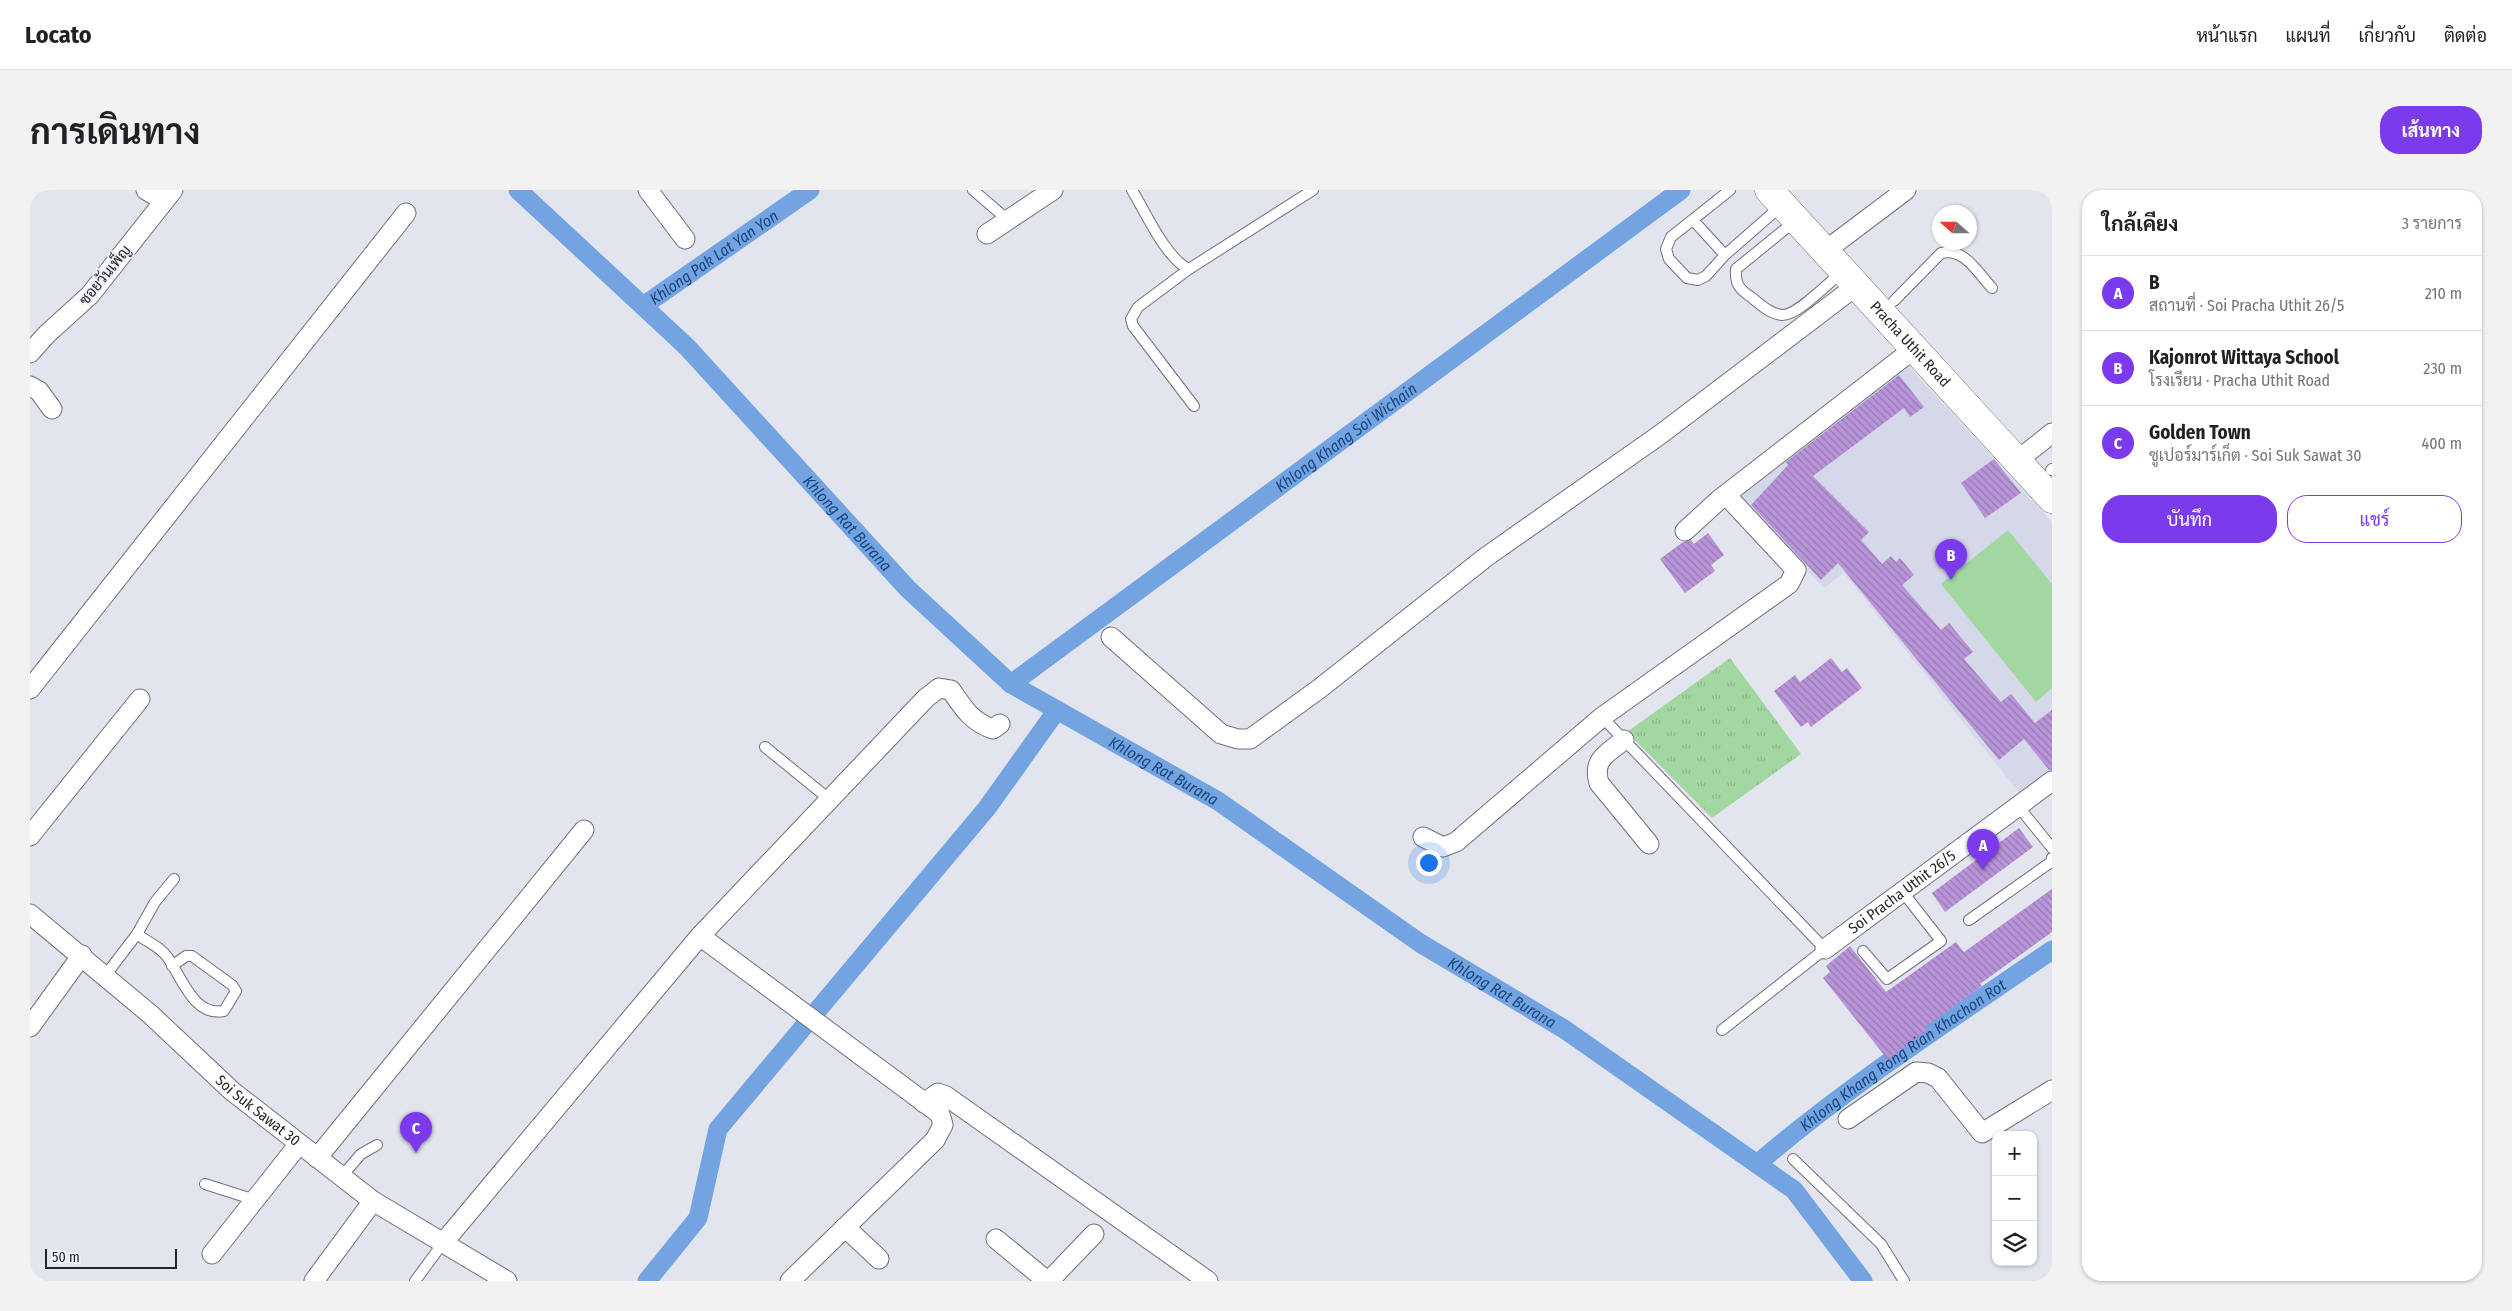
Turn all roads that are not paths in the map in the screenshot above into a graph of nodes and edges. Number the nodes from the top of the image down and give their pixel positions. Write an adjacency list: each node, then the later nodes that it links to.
1 (146, 190): 9 (street)
2 (648, 190): 15 (street)
3 (973, 190): 12 (lane)
4 (1053, 190): 12 (street)
5 (1132, 190): 18 (lane)
6 (1313, 190): 18 (lane)
7 (1730, 190): 13 (lane)
8 (1906, 190): 16 (street)
9 (169, 195): 23 (street, ซอยวันเพ็ญ)
10 (1784, 201): 16 (main road, Pracha Uthit Road); 17 (lane); 19 (lane)
11 (406, 213): 33 (street)
12 (1008, 220): 14 (street)
13 (1693, 220): 17 (lane); 17 (lane)
14 (986, 234)
15 (685, 239)
16 (1831, 246): 19 (main road, Pracha Uthit Road); 21 (main road, Pracha Uthit Road)
17 (1725, 255)
18 (1189, 269): 25 (lane)
19 (1850, 278): 22 (main road, Pracha Uthit Road); 32 (street)
20 (1992, 288): 21 (lane)
21 (1894, 301): 27 (main road, Pracha Uthit Road)
22 (1915, 348): 27 (main road, Pracha Uthit Road); 29 (street)
23 (30, 353)
24 (30, 386): 26 (street)
25 (1194, 406)
26 (52, 409)
27 (2034, 447): 28 (main road, Pracha Uthit Road); 30 (main road, Pracha Uthit Road)
28 (2052, 470)
29 (1726, 495): 31 (street); 35 (street)
30 (2052, 499)
31 (1685, 531)
32 (1111, 637)
33 (30, 689)
34 (140, 699): 43 (street)
35 (1602, 717): 37 (lane); 44 (street)
36 (1000, 724): 40 (street)
37 (1624, 740): 45 (street); 54 (lane)
38 (765, 747): 40 (lane)
39 (2052, 781): 41 (street, Soi Pracha Uthit 26/5)
40 (830, 799): 53 (street)
41 (2018, 806): 46 (lane); 49 (street, Soi Pracha Uthit 26/5)
42 (584, 830): 66 (street)
43 (30, 836)
44 (1423, 837)
45 (1649, 844)
46 (2052, 848)
47 (2052, 858): 51 (lane)
48 (174, 879): 52 (lane)
49 (1902, 891): 54 (street, Soi Pracha Uthit 26/5); 55 (lane)
50 (30, 914): 56 (street, Soi Suk Sawat 30)
51 (1969, 920)
52 (137, 934): 57 (lane); 58 (lane)
53 (700, 936): 62 (street); 75 (street)
54 (1825, 949): 60 (lane)
55 (1863, 951)
56 (82, 955): 58 (street, Soi Suk Sawat 30); 59 (street)
57 (172, 966): 57 (lane)
58 (105, 976): 64 (street, Soi Suk Sawat 30)
59 (30, 1027)
60 (1722, 1030)
61 (2052, 1090): 63 (street)
62 (924, 1103): 72 (street); 78 (street)
63 (1848, 1119)
64 (299, 1144): 66 (street, Soi Suk Sawat 30); 70 (street)
65 (377, 1145): 68 (lane)
66 (317, 1158): 68 (street, Soi Suk Sawat 30)
67 (1793, 1159): 84 (lane)
68 (342, 1176): 71 (street, Soi Suk Sawat 30)
69 (205, 1184): 70 (lane)
70 (255, 1200): 76 (street)
71 (373, 1201): 75 (street, Soi Suk Sawat 30); 79 (street)
72 (845, 1227): 77 (street); 82 (street)
73 (1094, 1234): 83 (street)
74 (996, 1239): 83 (street)
75 (442, 1242): 80 (lane); 81 (street, Soi Suk Sawat 30)
76 (212, 1254)
77 (879, 1259)
78 (1198, 1278)
79 (314, 1281)
80 (415, 1281)
81 (507, 1281)
82 (790, 1281)
83 (1048, 1281)
84 (1904, 1281)

